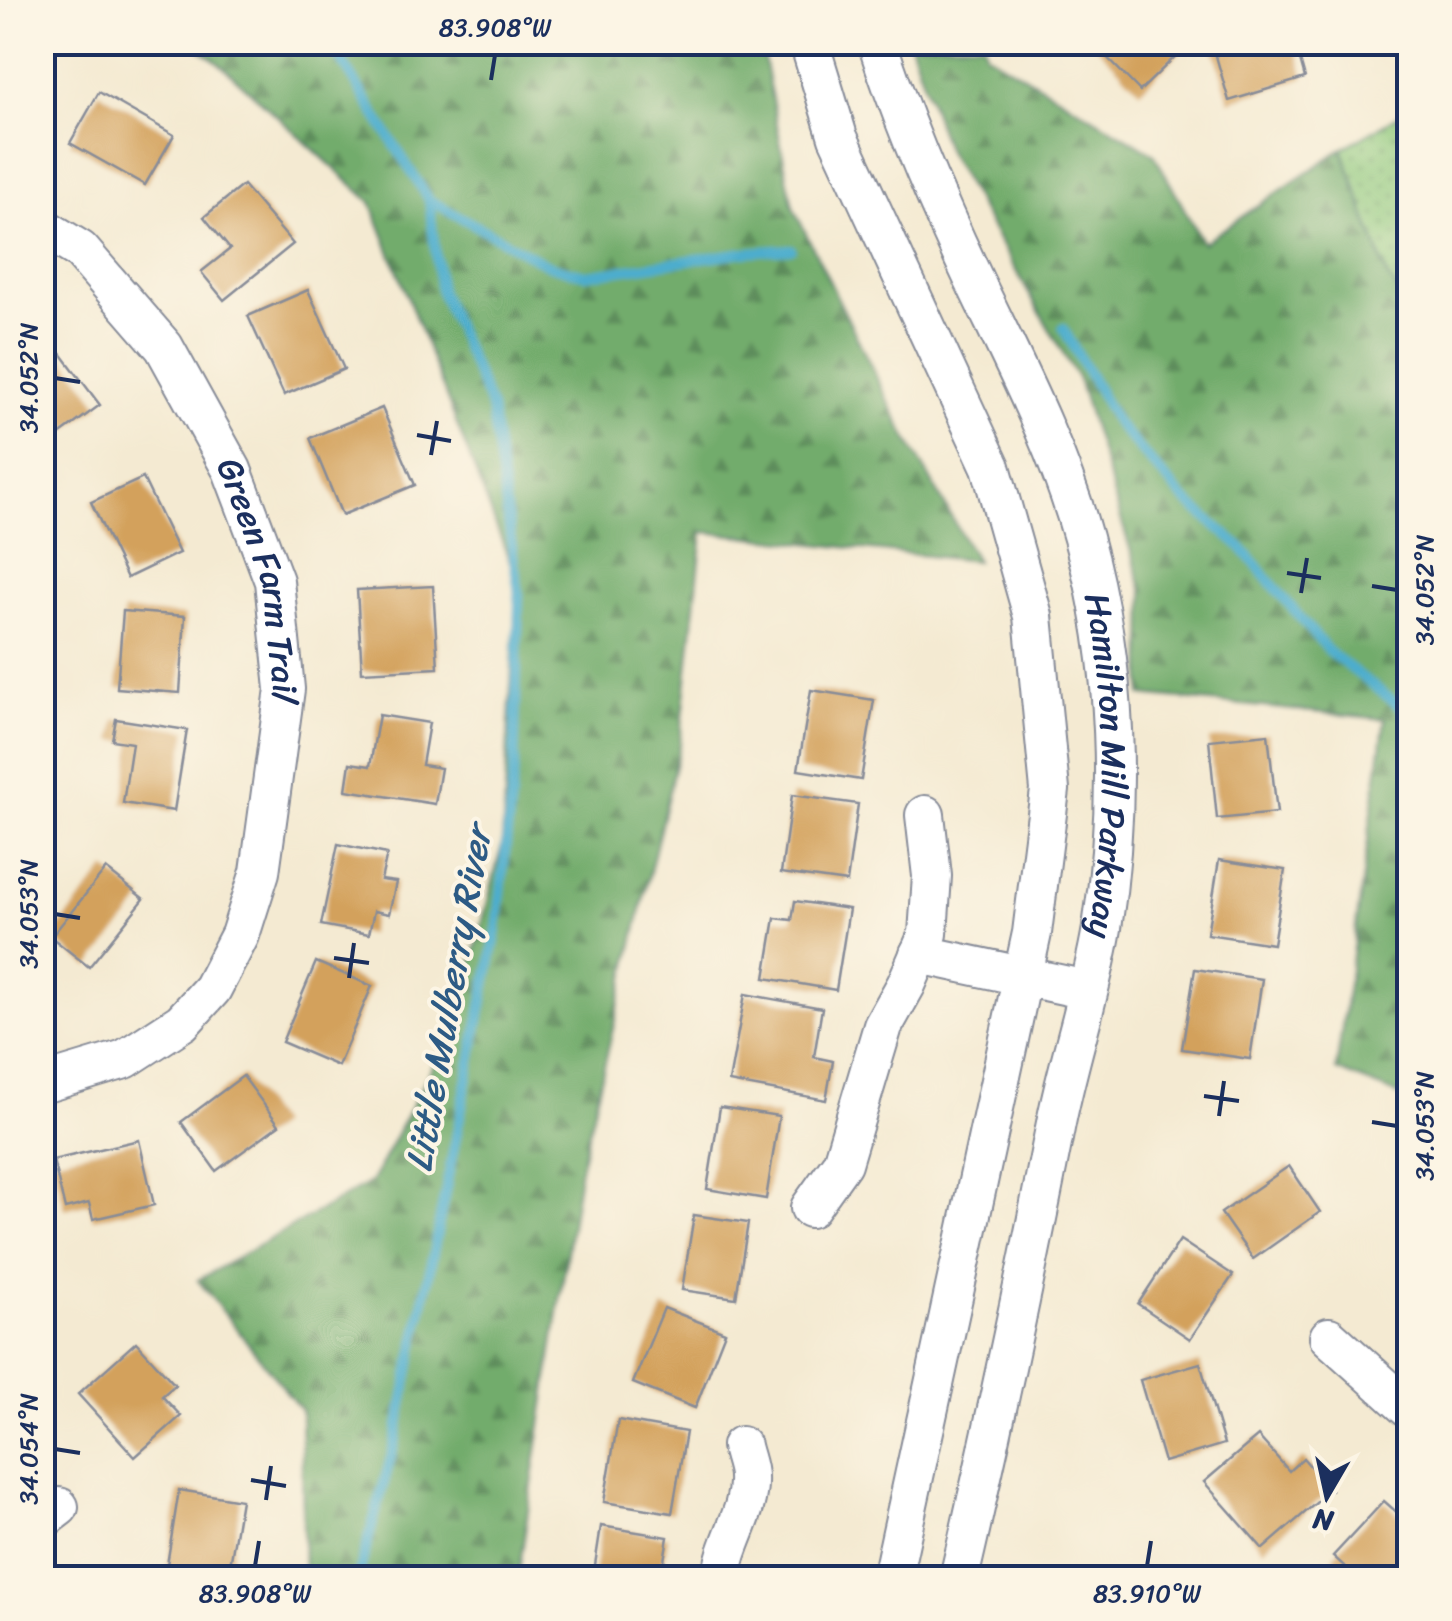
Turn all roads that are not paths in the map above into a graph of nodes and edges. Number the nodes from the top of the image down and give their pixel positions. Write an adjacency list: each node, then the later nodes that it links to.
1 (809, 42): 6 (street, Hamilton Mill Parkway)
2 (877, 42): 7 (street, Hamilton Mill Parkway)
3 (42, 226): 8 (street, Green Farm Trail)
4 (924, 815): 5 (street)
5 (918, 954): 6 (street); 9 (street)
6 (1022, 976): 7 (street); 14 (street, Hamilton Mill Parkway)
7 (1087, 990): 15 (street, Hamilton Mill Parkway)
8 (42, 1084)
9 (810, 1208)
10 (1329, 1337): 11 (street)
11 (1410, 1410)
12 (741, 1446): 13 (street)
13 (722, 1578)
14 (892, 1578)
15 (959, 1578)

